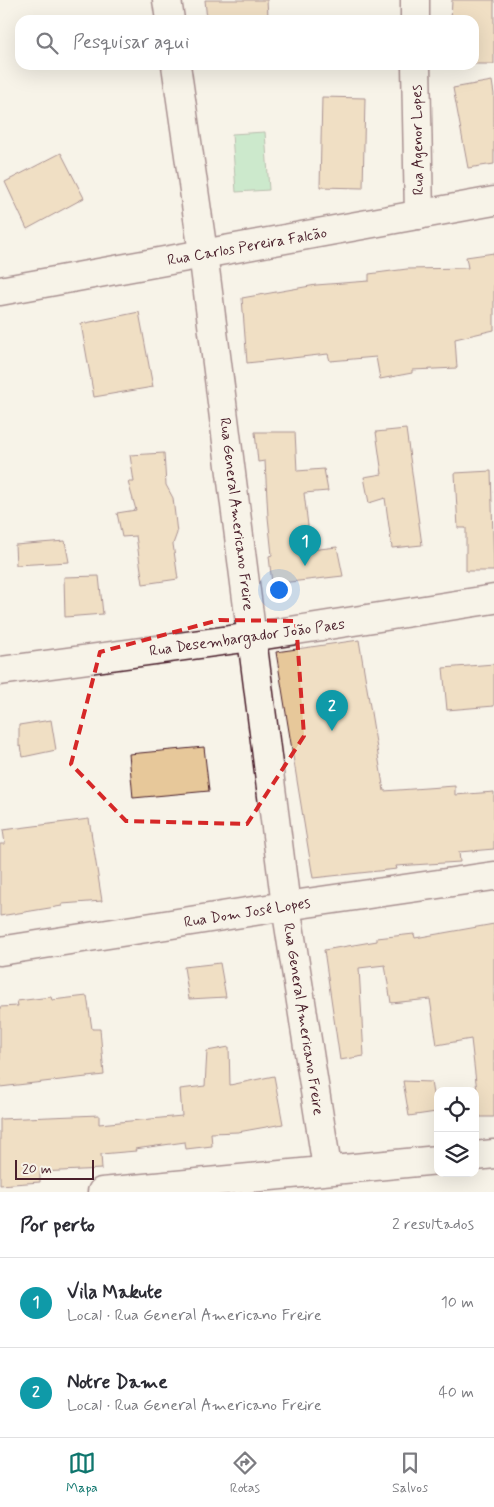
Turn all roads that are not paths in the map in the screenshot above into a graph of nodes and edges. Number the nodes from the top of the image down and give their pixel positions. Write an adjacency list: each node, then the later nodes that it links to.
1 (167, 0): 3 (street)
2 (415, 0): 4 (street)
3 (169, 15)
4 (415, 15)
5 (177, 70): 9 (street, Rua General Americano Freire)
6 (416, 70): 8 (street, Rua Agenor Lopes)
7 (494, 201): 8 (street, Rua Carlos Pereira Falcão)
8 (419, 215): 9 (street, Rua Carlos Pereira Falcão)
9 (203, 253): 10 (street, Rua Carlos Pereira Falcão); 12 (street, Rua General Americano Freire)
10 (0, 291)
11 (494, 599): 12 (street, Rua Desembargador João Paes)
12 (252, 637): 13 (street, Rua Desembargador João Paes); 15 (street, Rua General Americano Freire)
13 (0, 671)
14 (494, 876): 15 (street, Rua Dom José Lopes)
15 (286, 906): 16 (street, Rua Dom José Lopes); 20 (street, Rua General Americano Freire)
16 (0, 951)
17 (494, 1154): 18 (street)
18 (479, 1156)
19 (434, 1160): 20 (street)
20 (326, 1170): 21 (street)
21 (206, 1188): 22 (street)
22 (102, 1192)

